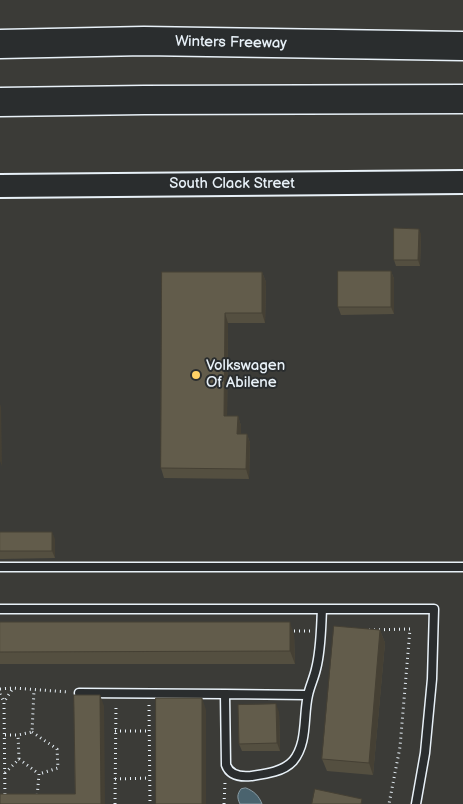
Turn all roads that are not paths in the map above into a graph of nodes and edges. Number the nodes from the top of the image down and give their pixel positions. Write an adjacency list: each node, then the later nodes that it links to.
1 (0, 44): 2 (highway, Winters Freeway)
2 (463, 46)
3 (463, 99): 4 (highway)
4 (0, 102)
5 (463, 182): 6 (main road, South Clack Street)
6 (0, 186)
7 (0, 567): 8 (lane)
8 (463, 567)
9 (0, 609): 10 (lane)
10 (322, 609): 13 (lane); 14 (lane)
11 (79, 693): 12 (lane)
12 (225, 694): 13 (lane); 13 (lane)
13 (308, 696)
14 (416, 804)

